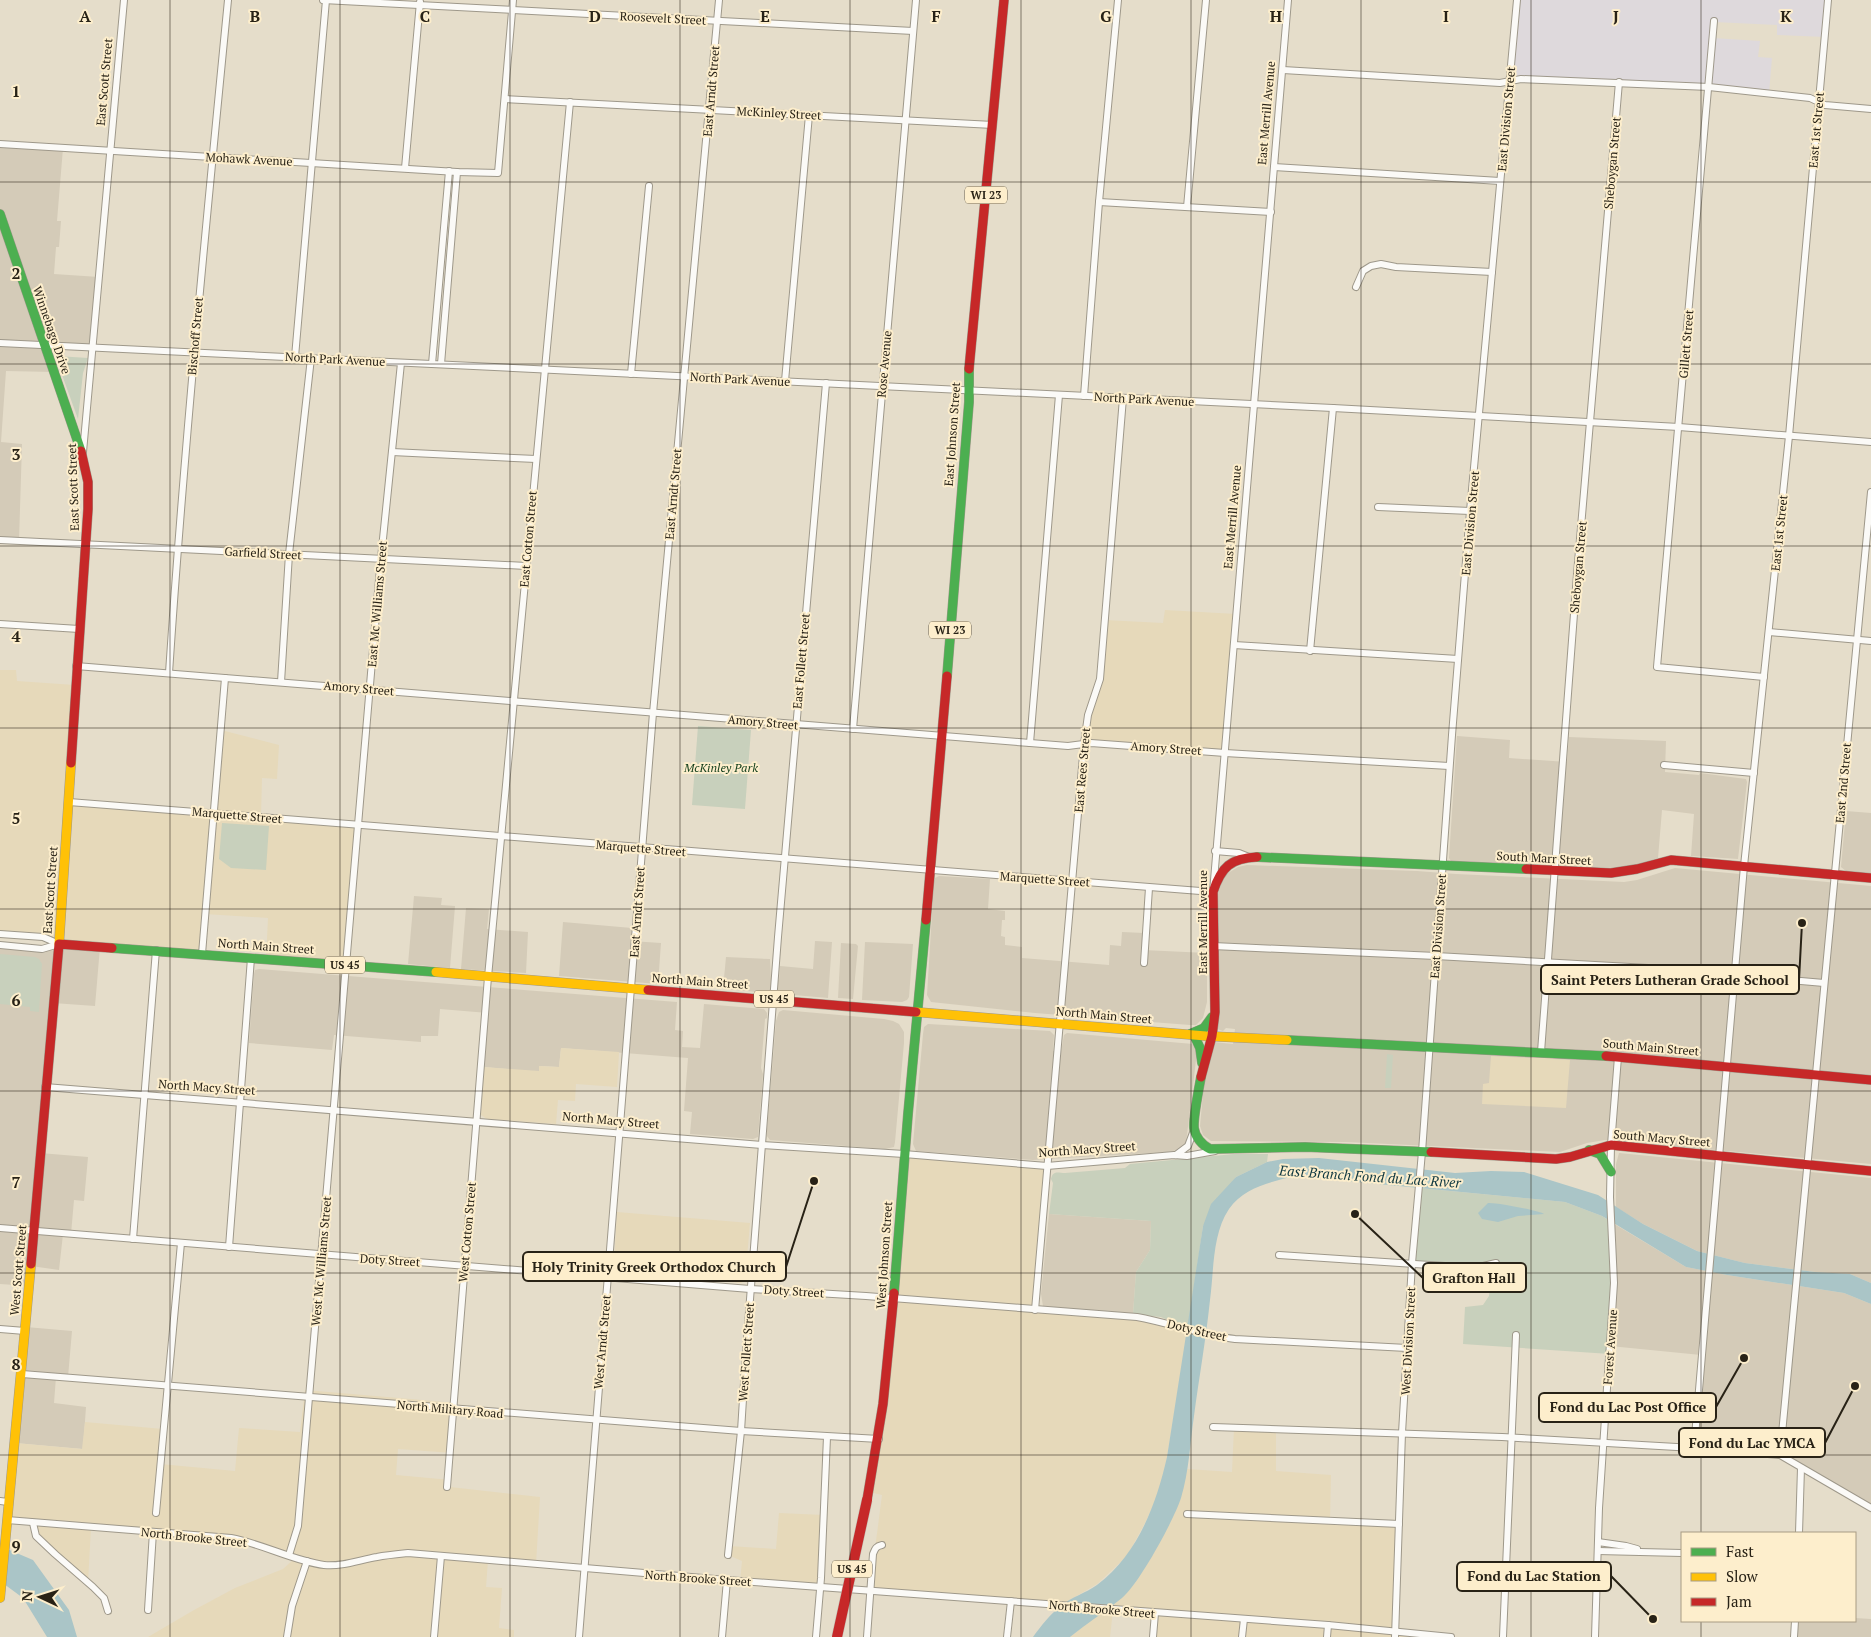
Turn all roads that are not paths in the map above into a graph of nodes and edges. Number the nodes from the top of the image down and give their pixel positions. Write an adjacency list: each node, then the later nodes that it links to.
1 (124, 0): 31 (street, East Scott Street)
2 (228, 0): 32 (street, Bischoff Street)
3 (325, 0): 13 (street, Roosevelt Street); 33 (street)
4 (513, 0): 14 (street)
5 (719, 0): 15 (street, East Arndt Street)
6 (916, 0): 17 (street, Rose Avenue)
7 (1004, 0): 29 (main road, East Johnson Street / WI 23)
8 (1118, 0): 40 (street)
9 (1206, 0): 41 (street)
10 (1288, 0): 18 (street, East Merrill Avenue)
11 (1517, 0): 19 (street, East Division Street)
12 (1828, 0): 23 (street, East 1st Street)
13 (420, 2): 14 (street, Roosevelt Street); 35 (street)
14 (513, 9): 15 (street, Roosevelt Street); 22 (street)
15 (717, 20): 17 (street, Roosevelt Street); 26 (street, East Arndt Street)
16 (1714, 22): 21 (street, Gillett Street)
17 (913, 31): 28 (street, Rose Avenue)
18 (1283, 70): 19 (street); 34 (street, East Merrill Avenue)
19 (1509, 82): 20 (street); 38 (street, East Division Street)
20 (1619, 82): 21 (street); 68 (street, Sheboygan Street)
21 (1709, 87): 23 (street); 69 (street, Gillett Street)
22 (505, 99): 24 (street, McKinley Street); 37 (street, Mohawk Avenue)
23 (1819, 101): 25 (street); 70 (street, East 1st Street)
24 (570, 102): 26 (street, McKinley Street); 55 (street, East Cotton Street)
25 (1871, 109)
26 (709, 110): 27 (street, McKinley Street); 57 (street, East Arndt Street)
27 (809, 115): 28 (street, McKinley Street); 58 (street)
28 (907, 121): 29 (street, McKinley Street); 60 (street, Rose Avenue)
29 (993, 125): 61 (main road, East Johnson Street / WI 23)
30 (0, 144): 31 (street, Mohawk Avenue)
31 (110, 152): 32 (street, Mohawk Avenue); 48 (street, East Scott Street)
32 (211, 157): 33 (street, Mohawk Avenue); 49 (street, Bischoff Street)
33 (312, 163): 35 (street, Mohawk Avenue); 50 (street)
34 (1274, 167): 38 (street); 42 (street, East Merrill Avenue)
35 (405, 168): 36 (street, Mohawk Avenue)
36 (449, 171): 37 (street, Mohawk Avenue); 53 (street)
37 (457, 172): 54 (street)
38 (1500, 181): 44 (street, East Division Street)
39 (649, 186): 56 (street)
40 (1099, 202): 41 (street); 63 (street)
41 (1187, 207): 42 (street)
42 (1271, 212): 65 (street, East Merrill Avenue)
43 (0, 214): 47 (main road, Winnebago Drive)
44 (1492, 272): 45 (street); 67 (street, East Division Street)
45 (1356, 287)
46 (0, 342): 47 (street, North Park Avenue)
47 (44, 345): 48 (street, North Park Avenue); 73 (main road, Winnebago Drive)
48 (93, 348): 49 (street, North Park Avenue); 73 (street, East Scott Street)
49 (194, 353): 50 (street, North Park Avenue); 80 (street, Bischoff Street)
50 (295, 357): 51 (street, North Park Avenue)
51 (311, 358): 52 (street, North Park Avenue); 81 (street)
52 (401, 362): 53 (street, North Park Avenue); 72 (street, East Mc Williams Street)
53 (432, 364): 54 (street, North Park Avenue)
54 (440, 364): 55 (street, North Park Avenue)
55 (544, 369): 56 (street, North Park Avenue); 74 (street, East Cotton Street)
56 (631, 374): 57 (street, North Park Avenue)
57 (684, 376): 58 (street, North Park Avenue); 99 (street, East Arndt Street)
58 (785, 381): 59 (street, North Park Avenue)
59 (826, 383): 60 (street, North Park Avenue); 100 (street, East Follett Street)
60 (882, 386): 61 (street, North Park Avenue); 101 (street, Rose Avenue)
61 (969, 390): 62 (street, North Park Avenue); 102 (main road, East Johnson Street / WI 23)
62 (1059, 395): 63 (street, North Park Avenue); 103 (street)
63 (1084, 396): 64 (street, North Park Avenue)
64 (1123, 398): 65 (street, North Park Avenue); 104 (street, East Rees Street)
65 (1253, 405): 66 (street, North Park Avenue); 89 (street, East Merrill Avenue)
66 (1332, 408): 67 (street, North Park Avenue); 90 (street)
67 (1479, 417): 68 (street, North Park Avenue); 77 (street, East Division Street)
68 (1590, 423): 69 (street, North Park Avenue); 120 (street, Sheboygan Street)
69 (1679, 427): 70 (street, North Park Avenue); 94 (street, Gillett Street)
70 (1789, 436): 71 (street, North Park Avenue); 86 (street, East 1st Street)
71 (1871, 442)
72 (392, 452): 74 (street); 82 (street, East Mc Williams Street)
73 (82, 453): 79 (main road, East Scott Street)
74 (536, 459): 83 (street, East Cotton Street)
75 (1871, 492): 87 (street, East 2nd Street)
76 (1378, 506): 77 (street)
77 (1470, 511): 91 (street, East Division Street)
78 (0, 540): 79 (street, Garfield Street)
79 (86, 545): 80 (street, Garfield Street); 85 (main road, East Scott Street)
80 (177, 549): 81 (street, Garfield Street); 93 (street, Bischoff Street)
81 (290, 554): 82 (street, Garfield Street); 96 (street)
82 (380, 559): 83 (street, Garfield Street); 97 (street, East Mc Williams Street)
83 (526, 566): 98 (street, East Cotton Street)
84 (0, 624): 85 (street)
85 (78, 629): 92 (main road, East Scott Street)
86 (1768, 632): 87 (street); 94 (street, East 1st Street)
87 (1856, 640): 88 (street); 121 (street, East 2nd Street)
88 (1871, 641)
89 (1234, 645): 90 (street); 105 (street, East Merrill Avenue)
90 (1310, 651): 91 (street)
91 (1458, 659): 107 (street, East Division Street)
92 (76, 666): 93 (street, Amory Street); 109 (main road, East Scott Street)
93 (169, 673): 95 (street, Amory Street)
94 (1764, 677): 108 (street, East 1st Street)
95 (225, 678): 96 (street, Amory Street); 110 (street)
96 (281, 682): 97 (street, Amory Street)
97 (369, 689): 98 (street, Amory Street); 111 (street, East Mc Williams Street)
98 (513, 701): 99 (street, Amory Street); 112 (street, East Cotton Street)
99 (653, 713): 100 (street, Amory Street); 113 (street, East Arndt Street)
100 (796, 725): 101 (street, Amory Street); 116 (street, East Follett Street)
101 (853, 729): 102 (street, Amory Street)
102 (943, 736): 103 (street, Amory Street); 119 (main road, East Johnson Street / WI 23)
103 (1030, 743): 104 (street, Amory Street)
104 (1084, 744): 105 (street, Amory Street); 123 (street, East Rees Street)
105 (1225, 753): 107 (street, Amory Street); 114 (street, East Merrill Avenue)
106 (1664, 765): 108 (street)
107 (1449, 766): 117 (street, East Division Street)
108 (1754, 773): 118 (street, East 1st Street)
109 (69, 802): 110 (street, Marquette Street); 127 (main road, East Scott Street)
110 (213, 813): 111 (street, Marquette Street); 131 (street)
111 (358, 825): 112 (street, Marquette Street); 136 (street, East Mc Williams Street)
112 (501, 835): 113 (street, Marquette Street); 138 (street, East Cotton Street)
113 (642, 848): 116 (street, Marquette Street); 140 (street, East Arndt Street)
114 (1215, 851): 115 (street, South Marr Street); 125 (street, East Merrill Avenue)
115 (1249, 857): 117 (main road, South Marr Street); 125 (main road)
116 (784, 859): 119 (street, Marquette Street); 141 (street, East Follett Street)
117 (1442, 865): 120 (main road, South Marr Street); 132 (street, East Division Street)
118 (1744, 866): 120 (main road, South Marr Street); 121 (main road, South Marr Street); 137 (street, East 1st Street)
119 (931, 870): 123 (street, Marquette Street); 142 (main road, West Johnson Street / WI 23)
120 (1554, 871): 134 (street, Sheboygan Street)
121 (1835, 874): 122 (main road, South Marr Street); 139 (street, East 2nd Street)
122 (1871, 878)
123 (1072, 881): 124 (street, Marquette Street); 144 (street, East Rees Street)
124 (1149, 888): 125 (street, Marquette Street); 135 (street)
125 (1213, 892): 129 (main road, East Merrill Avenue)
126 (0, 934): 127 (street, North Main Street)
127 (59, 944): 128 (street, North Main Street); 130 (main road, North Main Street / US 45); 154 (main road, West Scott Street)
128 (0, 945)
129 (1214, 946): 132 (street); 143 (main road, East Merrill Avenue)
130 (156, 950): 131 (main road, North Main Street / US 45); 155 (street)
131 (202, 954): 133 (main road, North Main Street / US 45)
132 (1436, 956): 134 (street); 147 (street, East Division Street)
133 (251, 958): 136 (main road, North Main Street / US 45); 156 (street)
134 (1548, 962): 137 (street); 148 (street, Sheboygan Street)
135 (1144, 963)
136 (346, 965): 138 (main road, North Main Street / US 45); 157 (street, West Mc Williams Street)
137 (1734, 974): 139 (street); 150 (street, East 1st Street)
138 (488, 977): 140 (main road, North Main Street / US 45); 158 (street, West Cotton Street)
139 (1824, 983): 151 (street, East 2nd Street)
140 (632, 988): 141 (main road, North Main Street / US 45); 160 (street, West Arndt Street)
141 (774, 999): 142 (main road, North Main Street / US 45); 161 (street, West Follett Street)
142 (916, 1012): 144 (main road, North Main Street); 166 (main road, West Johnson Street / US 45)
143 (1215, 1012): 145 (main road); 146 (main road, East Merrill Avenue)
144 (1060, 1024): 145 (main road, North Main Street); 170 (street, East Rees Street)
145 (1192, 1035): 146 (main road, North Main Street); 152 (main road)
146 (1212, 1036): 147 (main road, North Main Street); 152 (main road, East Merrill Avenue)
147 (1429, 1046): 148 (main road, South Main Street); 165 (street, West Division Street)
148 (1541, 1052): 149 (main road, South Main Street)
149 (1618, 1057): 150 (main road, South Main Street); 162 (street, Forest Avenue)
150 (1726, 1066): 151 (main road, South Main Street); 168 (street, East 1st Street)
151 (1815, 1075): 153 (main road, South Main Street); 169 (street, East 2nd Street)
152 (1201, 1078): 159 (main road)
153 (1871, 1080)
154 (45, 1087): 155 (street, North Macy Street); 174 (main road, West Scott Street)
155 (144, 1095): 156 (street, North Macy Street); 175 (street)
156 (240, 1102): 157 (street, North Macy Street); 177 (street)
157 (332, 1110): 158 (street, North Macy Street); 178 (street, West Mc Williams Street)
158 (476, 1122): 160 (street, North Macy Street); 182 (street, West Cotton Street)
159 (1194, 1128): 163 (main road); 167 (street)
160 (619, 1133): 161 (street, North Macy Street); 183 (street, West Arndt Street)
161 (762, 1145): 166 (street, North Macy Street); 184 (street, West Follett Street)
162 (1611, 1145): 164 (main road, South Macy Street); 168 (main road, South Macy Street); 172 (street, Forest Avenue)
163 (1221, 1150): 165 (main road, North Macy Street); 167 (street, North Macy Street)
164 (1588, 1150): 165 (main road, South Macy Street); 172 (main road)
165 (1422, 1152): 180 (street, West Division Street)
166 (904, 1154): 170 (street, North Macy Street); 185 (main road, West Johnson Street / US 45)
167 (1174, 1155): 170 (street, North Macy Street)
168 (1718, 1155): 169 (main road, South Macy Street); 203 (street, East 1st Street)
169 (1806, 1164): 171 (main road, South Macy Street); 204 (street, East 2nd Street)
170 (1047, 1166): 186 (street, East Rees Street)
171 (1871, 1171)
172 (1611, 1172): 202 (street, Forest Avenue)
173 (0, 1228): 174 (street, Doty Street)
174 (34, 1231): 175 (street, Doty Street); 188 (main road, West Scott Street)
175 (133, 1238): 176 (street, Doty Street)
176 (181, 1243): 177 (street, Doty Street); 192 (street)
177 (228, 1247): 178 (street, Doty Street)
178 (323, 1255): 182 (street, Doty Street); 193 (street, West Mc Williams Street)
179 (1279, 1255): 180 (street)
180 (1412, 1263): 181 (street); 190 (street, West Division Street)
181 (1496, 1263)
182 (464, 1265): 183 (street, Doty Street); 194 (street, West Cotton Street)
183 (607, 1277): 184 (street, Doty Street); 195 (street, West Arndt Street)
184 (750, 1289): 185 (street, Doty Street); 197 (street, West Follett Street)
185 (894, 1299): 186 (street, Doty Street); 201 (main road, West Johnson Street / US 45)
186 (1035, 1310): 190 (street, Doty Street)
187 (0, 1329): 188 (street)
188 (25, 1331): 191 (main road, West Scott Street)
189 (1516, 1335): 200 (street)
190 (1407, 1348): 198 (street, West Division Street)
191 (22, 1374): 192 (street, North Military Road); 207 (main road, West Scott Street)
192 (167, 1384): 193 (street, North Military Road); 209 (street)
193 (310, 1397): 194 (street, North Military Road); 221 (street, West Mc Williams Street)
194 (453, 1410): 195 (street, North Military Road); 206 (street, West Cotton Street)
195 (595, 1420): 197 (street, North Military Road); 225 (street, West Arndt Street)
196 (1213, 1427): 198 (street)
197 (741, 1432): 199 (street, North Military Road); 222 (street, West Follett Street)
198 (1402, 1433): 200 (street); 213 (street, West Division Street)
199 (827, 1437): 201 (street, North Military Road); 227 (street)
200 (1512, 1438): 202 (street); 250 (street)
201 (878, 1439): 243 (main road, West Johnson Street / US 45, bridge)
202 (1603, 1443): 203 (street); 216 (street, Forest Avenue)
203 (1694, 1448): 204 (street)
204 (1780, 1455): 205 (street)
205 (1801, 1468): 208 (street); 215 (street)
206 (447, 1486)
207 (4, 1502): 211 (main road, West Scott Street)
208 (1871, 1508)
209 (156, 1513)
210 (1187, 1514): 213 (street)
211 (7, 1520): 212 (street, North Brooke Street); 229 (main road, West Scott Street)
212 (33, 1522): 214 (street, North Brooke Street); 232 (street)
213 (1400, 1524): 237 (street, West Division Street)
214 (153, 1532): 221 (street, North Brooke Street); 231 (street)
215 (1799, 1532)
216 (1598, 1542): 218 (street, Forest Avenue); 219 (street)
217 (882, 1546): 228 (street)
218 (1598, 1550): 219 (street); 251 (street, Forest Avenue)
219 (1641, 1551): 220 (street)
220 (1681, 1553)
221 (288, 1555): 224 (street, North Brooke Street)
222 (728, 1555)
223 (441, 1556): 224 (street, North Brooke Street); 225 (street, North Brooke Street); 239 (street)
224 (307, 1561): 238 (street)
225 (583, 1569): 226 (street, North Brooke Street); 240 (street, West Arndt Street)
226 (726, 1580): 227 (street, North Brooke Street); 241 (street)
227 (820, 1586): 228 (street, North Brooke Street); 242 (street)
228 (871, 1591): 230 (street, North Brooke Street); 244 (street)
229 (0, 1593)
230 (1011, 1601): 233 (street, North Brooke Street); 245 (street)
231 (148, 1610)
232 (108, 1611)
233 (1155, 1614): 234 (street, North Brooke Street); 246 (street)
234 (1244, 1619): 236 (street, North Brooke Street); 247 (street)
235 (1795, 1622): 252 (street)
236 (1328, 1625): 237 (street, North Brooke Street); 248 (street)
237 (1395, 1635): 249 (street, North Brooke Street)
238 (287, 1637)
239 (434, 1637)
240 (578, 1637)
241 (722, 1637)
242 (816, 1637)
243 (837, 1637)
244 (868, 1637)
245 (1007, 1637)
246 (1153, 1637)
247 (1242, 1637)
248 (1327, 1637)
249 (1451, 1637)
250 (1503, 1637)
251 (1595, 1637)
252 (1794, 1637)

